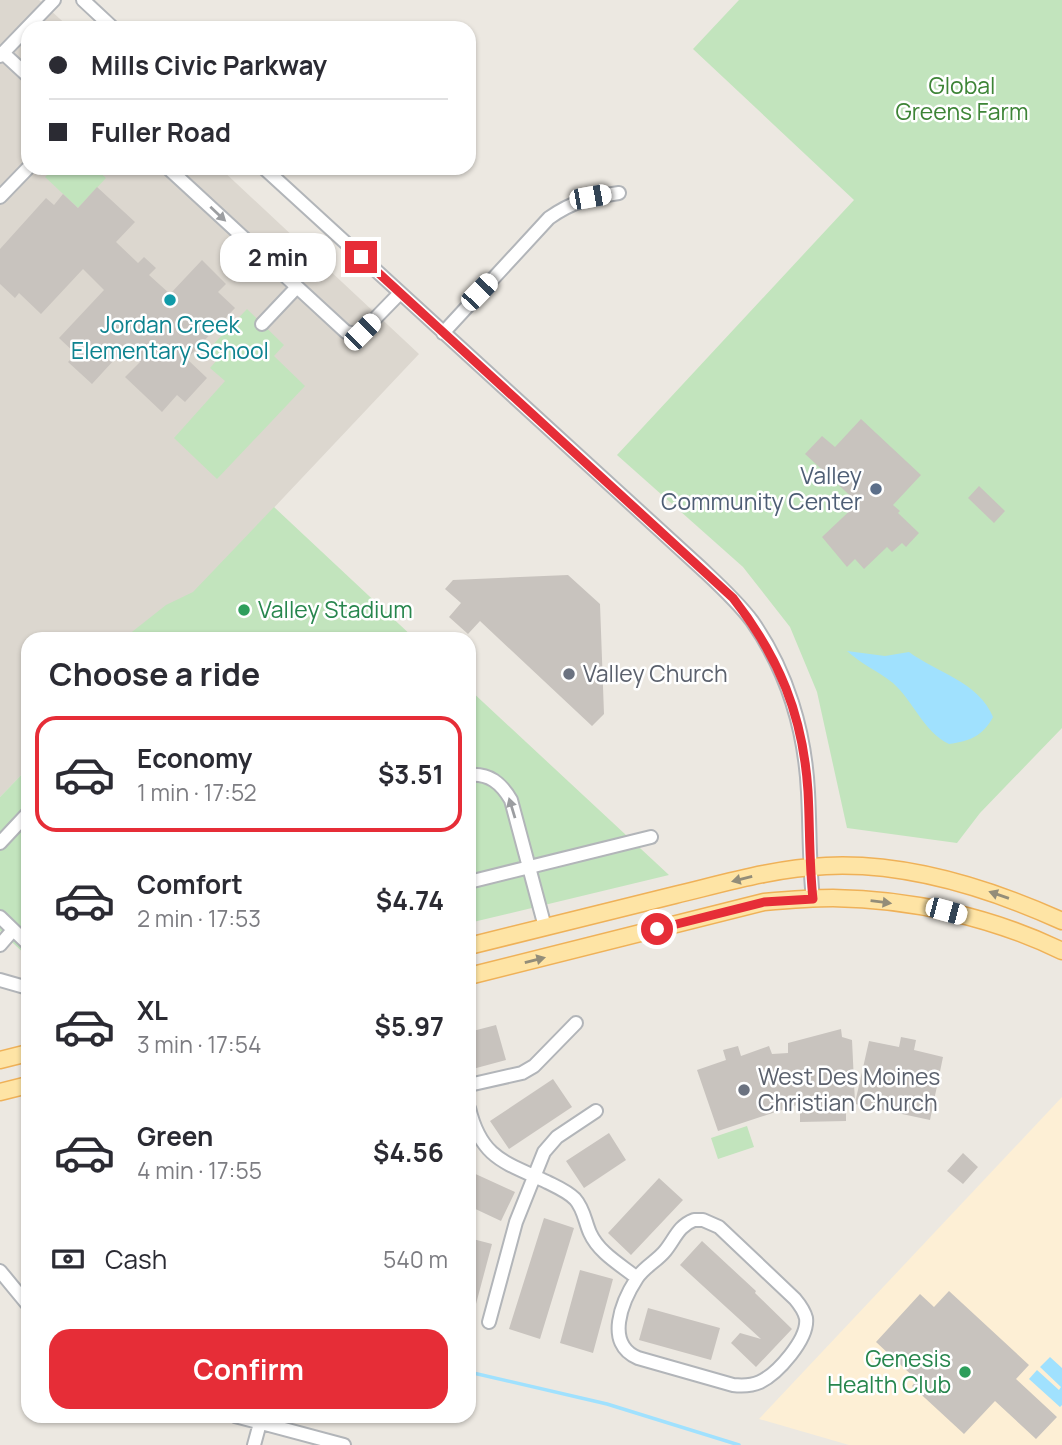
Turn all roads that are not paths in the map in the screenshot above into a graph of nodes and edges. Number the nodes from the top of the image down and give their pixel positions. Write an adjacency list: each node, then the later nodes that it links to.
1 (54, 0): 3 (street)
2 (83, 0): 4 (street)
3 (36, 21)
4 (106, 21)
5 (21, 38): 6 (street)
6 (2, 55): 7 (street)
7 (21, 70)
8 (21, 175): 12 (street)
9 (176, 175): 13 (street, one-way to 13)
10 (272, 175): 14 (street)
11 (619, 192): 16 (street)
12 (0, 197)
13 (297, 287): 14 (street); 15 (street)
14 (400, 293): 16 (street)
15 (262, 324)
16 (443, 333): 22 (street)
17 (476, 775): 21 (street, one-way to 17)
18 (21, 820): 20 (street)
19 (651, 837): 21 (street)
20 (0, 843)
21 (529, 867): 23 (street); 27 (street)
22 (810, 867): 24 (street); 26 (main road, one-way to 22); 27 (main road, one-way to 27)
23 (476, 880)
24 (813, 899): 32 (main road, one-way to 32); 33 (main road, one-way to 24)
25 (0, 917): 28 (street)
26 (1062, 920)
27 (545, 927): 30 (main road)
28 (13, 930): 29 (street); 31 (street)
29 (21, 937)
30 (476, 944)
31 (0, 945)
32 (1062, 951)
33 (476, 974)
34 (0, 980): 35 (street)
35 (21, 986)
36 (576, 1023): 39 (street)
37 (21, 1055): 38 (main road)
38 (0, 1060)
39 (476, 1083)
40 (21, 1087): 41 (main road)
41 (0, 1092)
42 (596, 1111): 44 (street)
43 (476, 1130): 44 (street)
44 (534, 1176): 46 (street); 48 (street)
45 (0, 1271): 47 (street)
46 (637, 1278): 46 (street)
47 (21, 1296)
48 (489, 1322)
49 (260, 1423): 50 (street); 51 (street)
50 (254, 1445)
51 (344, 1445)

